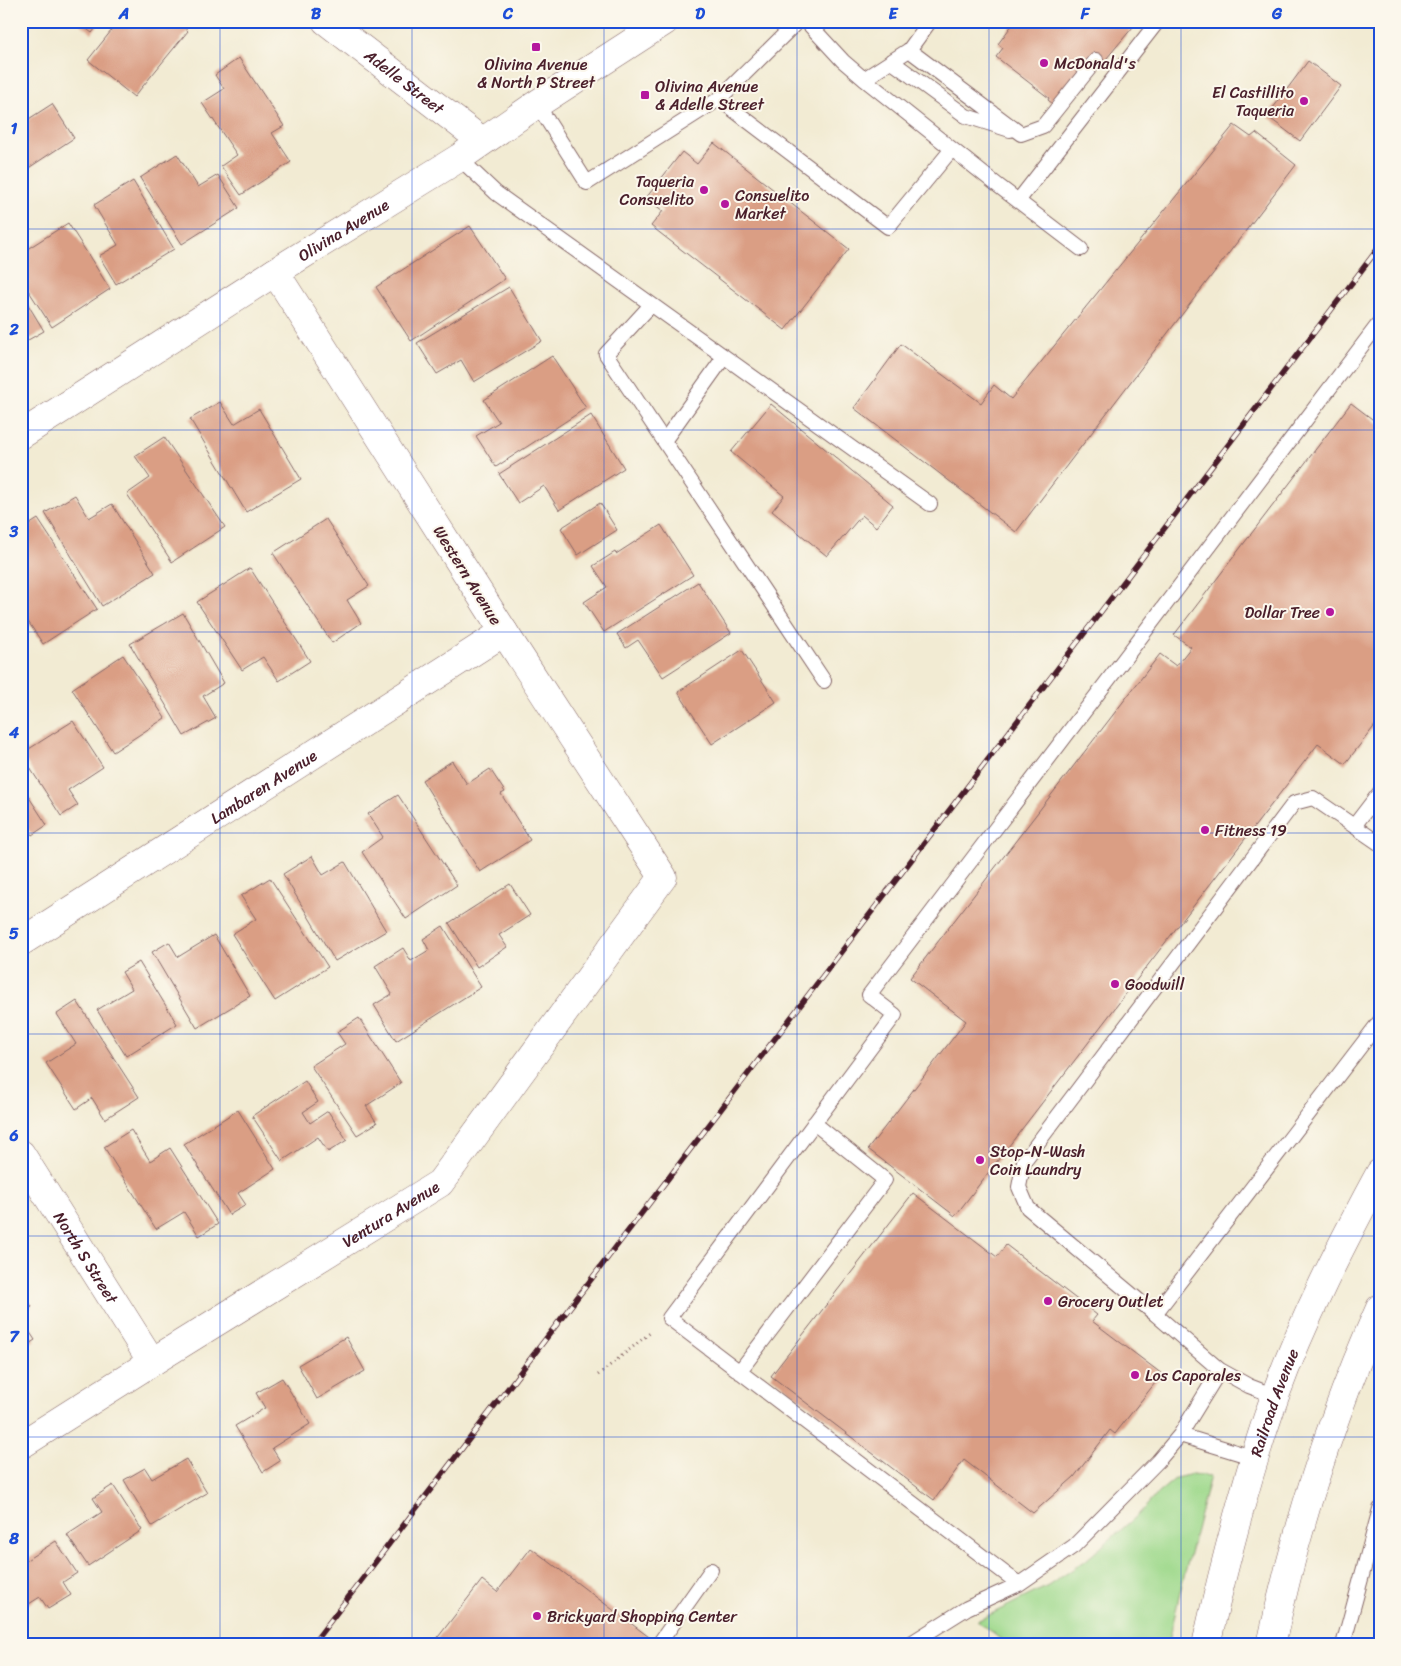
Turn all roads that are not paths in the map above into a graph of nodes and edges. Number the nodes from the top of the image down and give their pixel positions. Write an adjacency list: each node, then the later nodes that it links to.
1 (326, 21): 14 (street, Adelle Street)
2 (666, 21): 12 (street, Olivina Avenue)
3 (798, 21): 11 (lane)
4 (806, 21): 10 (lane)
5 (930, 21): 7 (lane)
6 (1158, 21): 17 (lane)
7 (908, 50): 9 (lane); 13 (lane)
8 (1096, 60): 13 (lane)
9 (891, 61): 10 (lane); 13 (lane)
10 (864, 79): 15 (lane)
11 (719, 99): 12 (lane); 15 (lane)
12 (537, 104): 14 (street, Olivina Avenue)
13 (1021, 134)
14 (482, 141): 16 (street, Olivina Avenue)
15 (952, 149): 17 (lane)
16 (459, 158): 19 (street, Olivina Avenue); 20 (lane)
17 (1018, 201): 18 (lane)
18 (1081, 249)
19 (275, 272): 23 (street, Olivina Avenue); 26 (street, Western Avenue)
20 (651, 305): 22 (lane); 24 (lane)
21 (1380, 322): 34 (lane)
22 (724, 357): 24 (lane); 25 (lane)
23 (21, 435)
24 (664, 441): 27 (lane)
25 (930, 504)
26 (504, 632): 31 (street, Western Avenue); 32 (street, Lambaren Avenue)
27 (824, 681)
28 (1380, 792): 29 (lane)
29 (1354, 826): 30 (lane); 38 (lane)
30 (1380, 844)
31 (663, 877): 39 (street, Ventura Avenue)
32 (21, 942)
33 (1380, 1021): 38 (lane)
34 (814, 1123): 41 (lane); 41 (lane)
35 (21, 1154): 39 (street, North S Street)
36 (1380, 1173): 42 (street, Railroad Avenue)
37 (1380, 1308): 52 (street)
38 (1155, 1314): 40 (lane)
39 (152, 1362): 44 (street, Ventura Avenue)
40 (1220, 1370): 42 (lane); 43 (lane)
41 (739, 1372): 48 (lane)
42 (1275, 1396): 45 (street, Railroad Avenue)
43 (1180, 1435): 45 (lane); 48 (lane)
44 (21, 1445)
45 (1255, 1458): 51 (street, Railroad Avenue)
46 (1380, 1509): 53 (lane)
47 (711, 1570): 49 (lane)
48 (1019, 1584): 50 (lane)
49 (658, 1645)
50 (908, 1645)
51 (1206, 1645)
52 (1271, 1645)
53 (1342, 1645)

